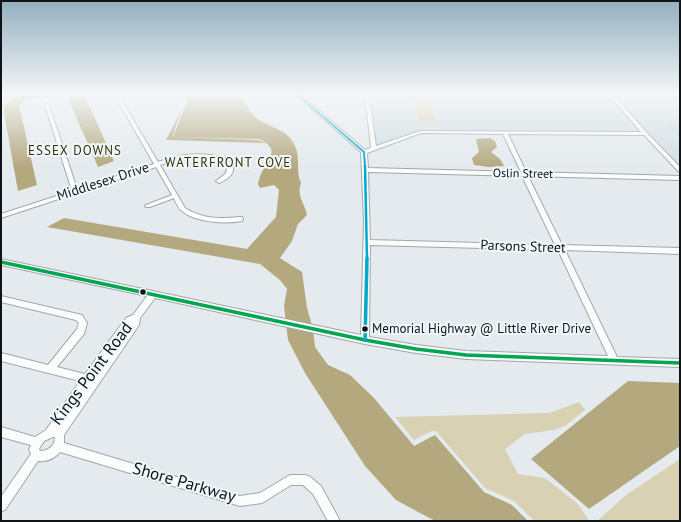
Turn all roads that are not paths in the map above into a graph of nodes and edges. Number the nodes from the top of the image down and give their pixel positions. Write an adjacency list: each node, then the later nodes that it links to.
1 (51, 118): 16 (street)
2 (130, 118): 10 (street)
3 (325, 118): 9 (street)
4 (370, 118): 8 (street)
5 (631, 118): 7 (street)
6 (505, 134): 7 (street); 8 (street); 13 (street)
7 (645, 134): 12 (street)
8 (374, 148): 9 (street)
9 (364, 152): 11 (street)
10 (156, 165): 15 (street, Middlesex Drive); 16 (street, Middlesex Drive); 17 (street)
11 (366, 170): 13 (street, Oslin Street); 21 (street)
12 (680, 170)
13 (524, 174): 14 (street, Oslin Street); 22 (street)
14 (680, 178)
15 (219, 181)
16 (75, 191): 19 (street, Middlesex Drive)
17 (174, 196): 18 (street); 20 (street)
18 (148, 206)
19 (1, 216)
20 (240, 219)
21 (367, 242): 22 (street, Parsons Street); 28 (street)
22 (560, 248): 23 (street, Parsons Street); 30 (street)
23 (680, 251)
24 (1, 262): 25 (street)
25 (153, 295): 27 (street, Kings Point Road); 28 (street)
26 (1, 299): 32 (street)
27 (136, 317): 33 (street, Kings Point Road); 35 (street, Kings Point Road)
28 (364, 340): 30 (street)
29 (1, 357): 32 (street)
30 (615, 361): 31 (street)
31 (680, 364)
32 (50, 369): 33 (street)
33 (88, 379): 35 (street, Kings Point Road)
34 (1, 432): 36 (street)
35 (54, 434): 36 (street); 37 (street)
36 (37, 442): 38 (street)
37 (58, 446): 38 (street); 40 (street, Shore Parkway)
38 (36, 455): 39 (street)
39 (1, 506)
40 (334, 521)

